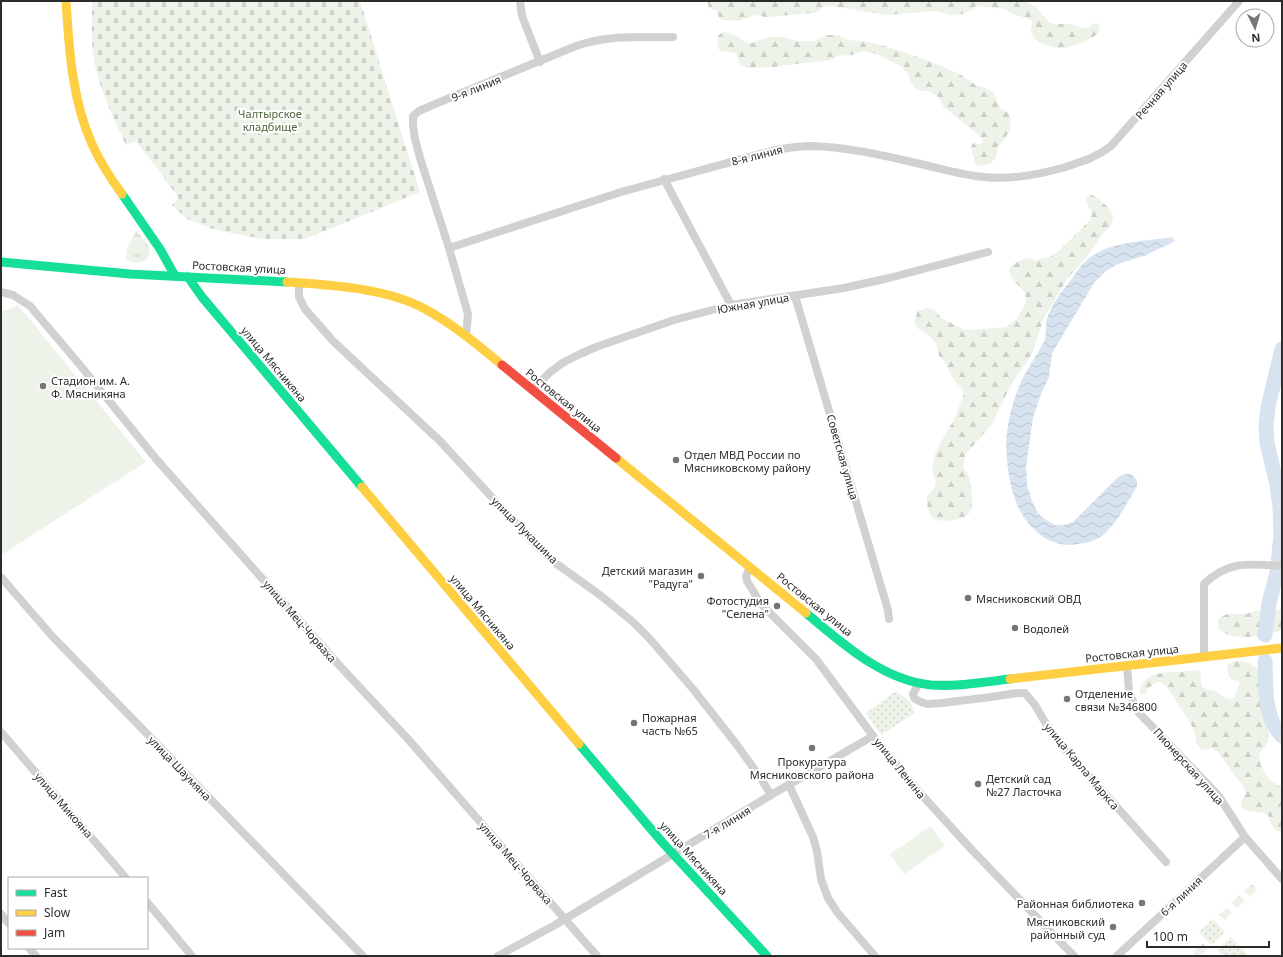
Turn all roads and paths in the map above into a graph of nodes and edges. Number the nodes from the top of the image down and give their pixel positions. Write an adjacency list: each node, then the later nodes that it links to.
1 (66, 1): 11 (main road)
2 (520, 1): 5 (street)
3 (1238, 1): 6 (street, Речная улица)
4 (673, 37): 5 (street, 9-я линия)
5 (540, 62): 8 (street, 9-я линия)
6 (1073, 164): 7 (street, 8-я линия)
7 (664, 179): 8 (street, 8-я линия); 16 (street)
8 (449, 248): 17 (street)
9 (988, 252): 15 (street, Южная улица)
10 (1, 262): 11 (main road, Ростовская улица)
11 (174, 276): 12 (main road, Ростовская улица)
12 (188, 277): 13 (main road, Ростовская улица); 32 (main road, улица Мясникяна)
13 (298, 282): 17 (main road, Ростовская улица); 30 (street, улица Лукашина)
14 (1, 292): 38 (street, улица Мец-Чорваха)
15 (796, 296): 16 (street, Южная улица); 22 (street, Советская улица)
16 (731, 305): 18 (street, Южная улица)
17 (466, 335): 18 (main road, Ростовская улица)
18 (533, 390): 20 (main road, Ростовская улица)
19 (1282, 566): 24 (street)
20 (750, 567): 26 (main road, Ростовская улица); 28 (street, улица Ленина)
21 (1, 577): 41 (street, улица Шаумяна)
22 (888, 618)
23 (1282, 648): 24 (main road, Ростовская улица)
24 (1204, 657): 25 (main road, Ростовская улица)
25 (1127, 666): 26 (main road, Ростовская улица); 31 (street, Пионерская улица)
26 (919, 683): 33 (street, улица Карла Маркса)
27 (1, 732): 34 (street, улица Микояна)
28 (873, 736): 29 (street, 7-я линия); 46 (street, улица Ленина)
29 (789, 785): 30 (street, 7-я линия); 45 (street)
30 (771, 795): 32 (street, 7-я линия)
31 (1245, 837): 35 (street, Пионерская улица); 47 (street, 6-я линия)
32 (673, 854): 38 (street, 7-я линия); 44 (main road, улица Мясникяна)
33 (1166, 862)
34 (125, 877)
35 (1282, 879)
36 (148, 903): 40 (street)
37 (1, 914): 39 (street)
38 (564, 920): 42 (street, 7-я линия); 43 (street, улица Мец-Чорваха)
39 (8, 923)
40 (192, 956)
41 (363, 956)
42 (498, 956)
43 (597, 956)
44 (768, 956)
45 (875, 956)
46 (1074, 956)
47 (1117, 956)

